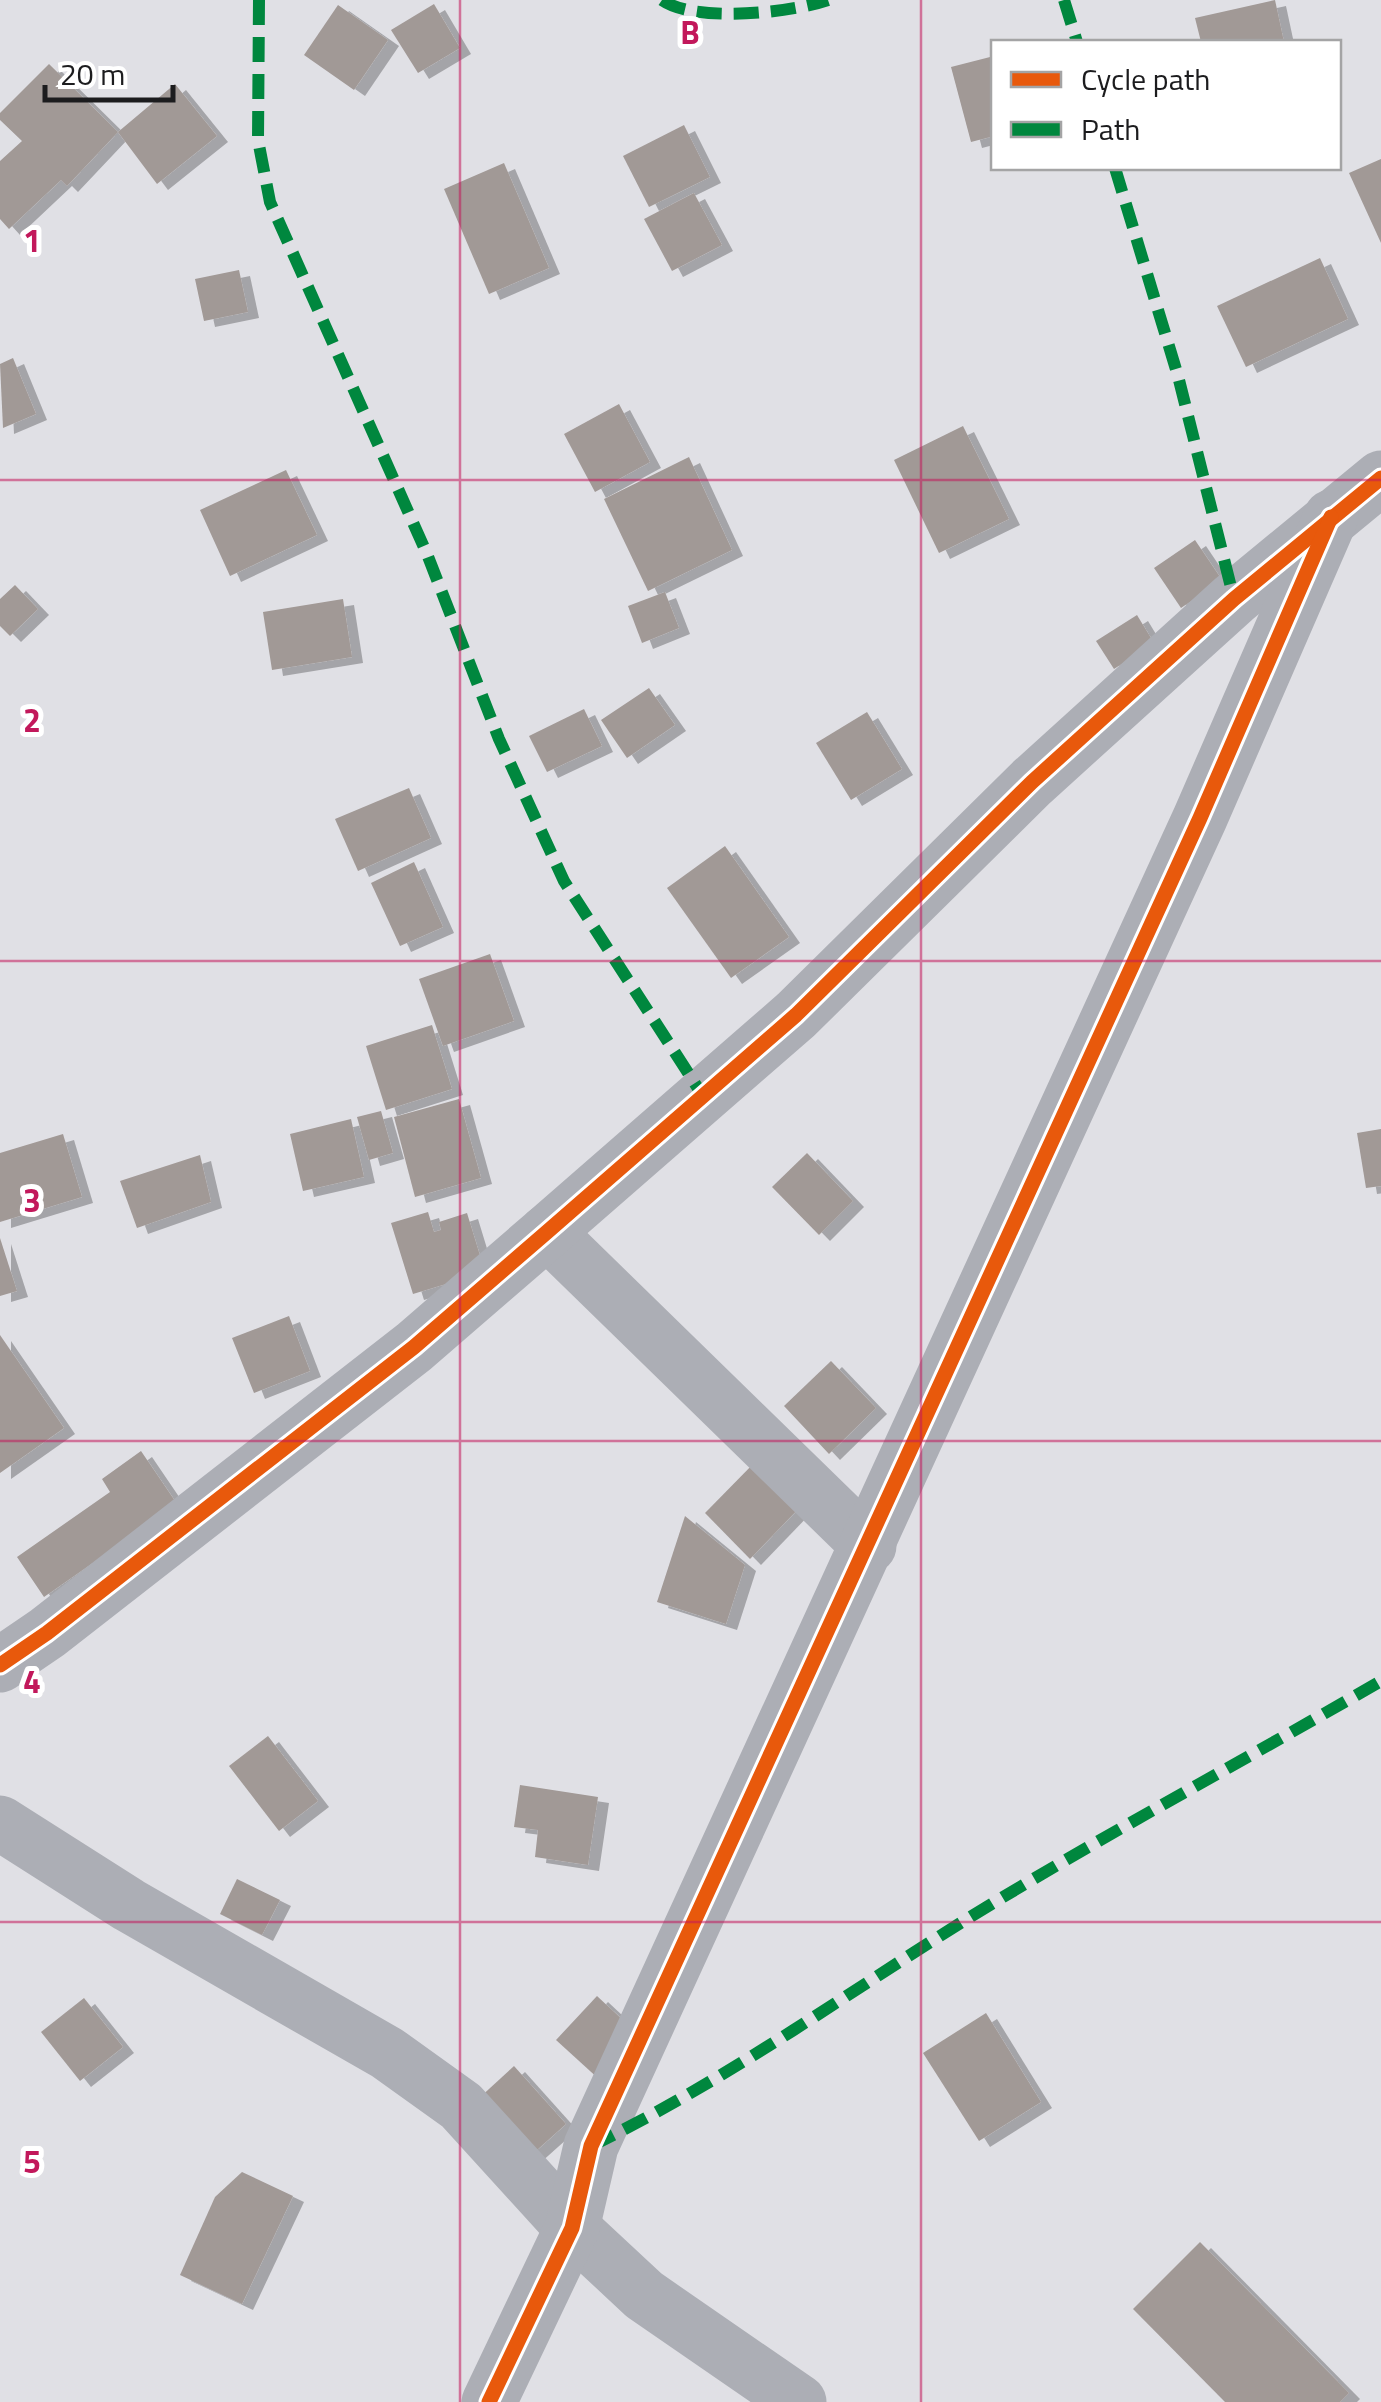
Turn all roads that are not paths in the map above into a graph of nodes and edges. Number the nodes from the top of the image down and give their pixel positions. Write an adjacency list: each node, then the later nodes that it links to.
1 (1381, 478): 2 (street)
2 (1330, 517): 3 (street); 4 (street)
3 (547, 1232): 4 (street); 5 (street)
4 (868, 1546): 7 (street)
5 (0, 1664)
6 (0, 1823): 7 (street)
7 (572, 2228): 8 (street); 9 (street)
8 (490, 2402)
9 (799, 2402)

